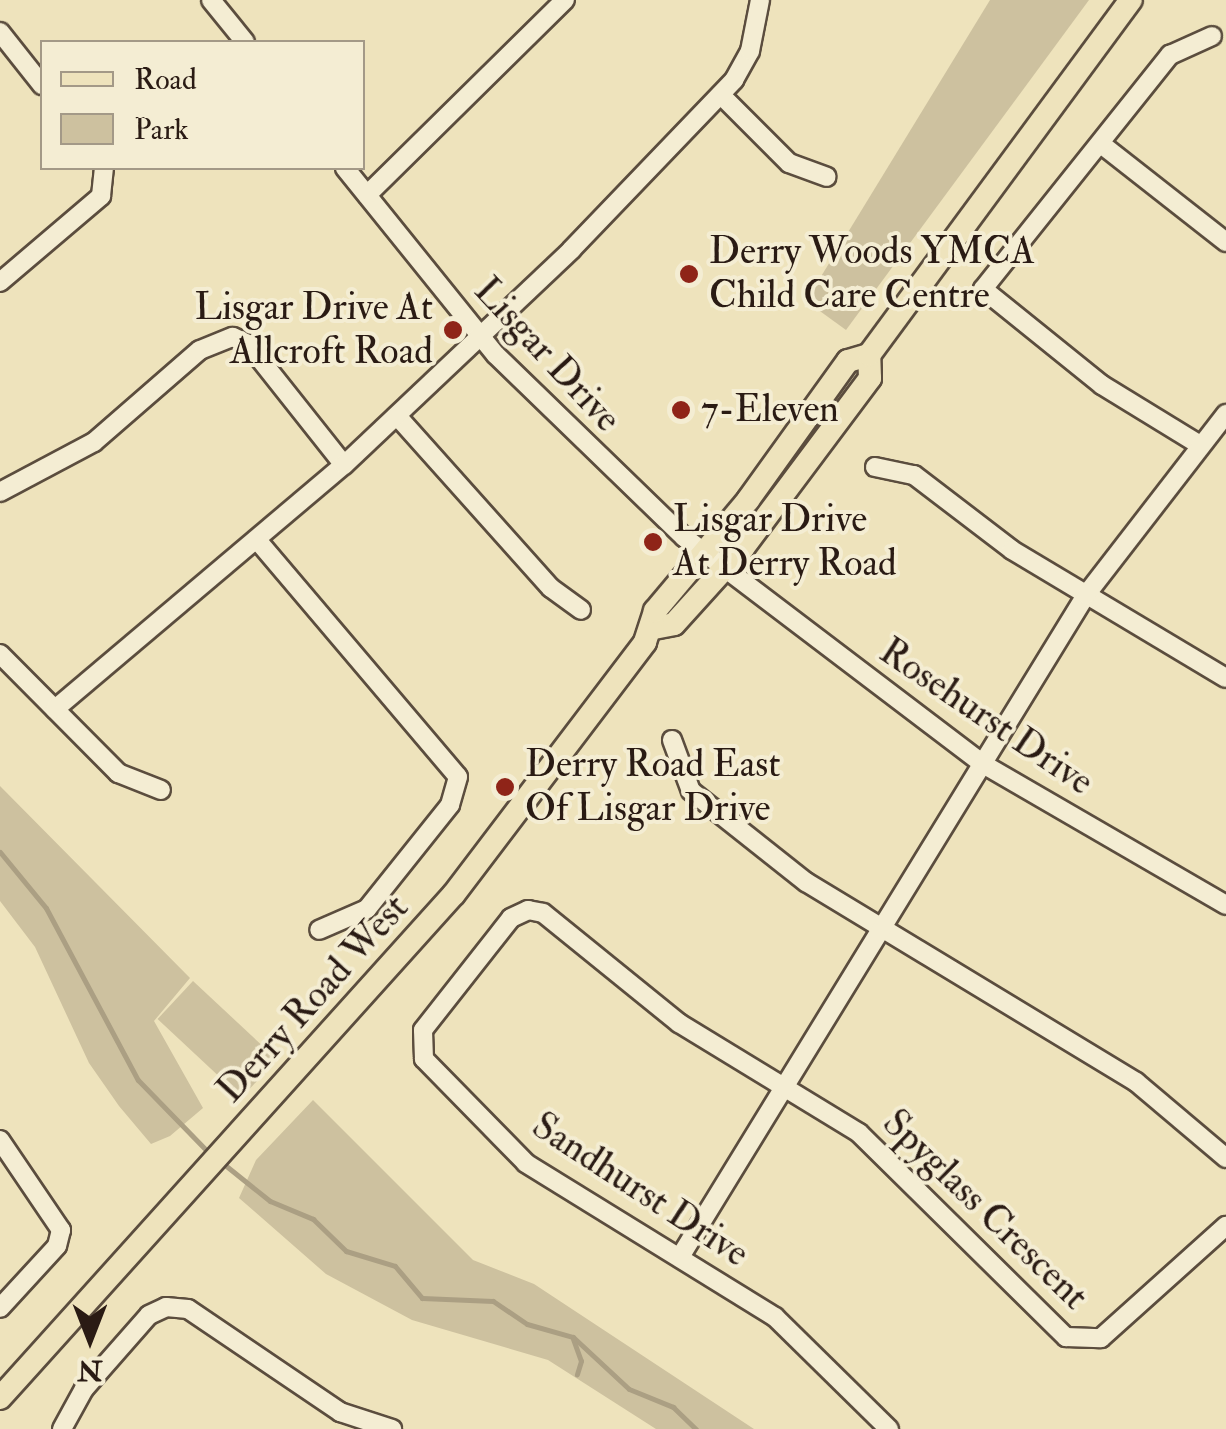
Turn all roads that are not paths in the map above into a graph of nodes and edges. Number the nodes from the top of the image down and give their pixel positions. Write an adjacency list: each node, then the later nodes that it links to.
1 (211, 0): 7 (street)
2 (565, 0): 14 (street)
3 (760, 0): 9 (street)
4 (1134, 3): 18 (main road, Derry Road West)
5 (0, 32): 8 (street)
6 (1212, 36): 10 (street)
7 (243, 40)
8 (40, 83)
9 (722, 95): 13 (street); 17 (street)
10 (1101, 144): 15 (street); 21 (street)
11 (104, 170): 16 (street)
12 (347, 170): 14 (street, Lisgar Drive)
13 (827, 177)
14 (367, 195): 17 (street, Lisgar Drive)
15 (1226, 242)
16 (0, 282)
17 (482, 339): 20 (street); 26 (street, Lisgar Drive)
18 (869, 355): 26 (main road, Derry Road West); 27 (main road, Derry Road West)
19 (1226, 414): 21 (street)
20 (398, 417): 22 (street); 29 (street)
21 (1200, 445): 28 (street)
22 (344, 465): 24 (street); 25 (street)
23 (876, 468): 28 (street)
24 (0, 492)
25 (258, 541): 33 (street); 39 (street)
26 (703, 550): 27 (street, Lisgar Drive); 30 (main road, Derry Road West)
27 (724, 564): 30 (main road, Derry Road West); 35 (street, Rosehurst Drive)
28 (1086, 595): 32 (street); 35 (street)
29 (581, 610)
30 (654, 628): 46 (main road, Derry Road West)
31 (0, 654): 33 (street)
32 (1226, 678)
33 (55, 708): 36 (street)
34 (672, 740): 38 (street)
35 (983, 764): 37 (street, Rosehurst Drive); 38 (street)
36 (161, 790)
37 (1226, 906)
38 (884, 929): 40 (street); 42 (street)
39 (319, 930)
40 (785, 1090): 43 (street, Spyglass Crescent); 44 (street); 44 (street, Sandhurst Drive)
41 (0, 1140): 45 (street)
42 (1226, 1158)
43 (1226, 1226)
44 (680, 1257): 49 (street, Sandhurst Drive)
45 (0, 1308)
46 (0, 1398)
47 (62, 1429): 48 (street)
48 (392, 1429)
49 (889, 1429)

